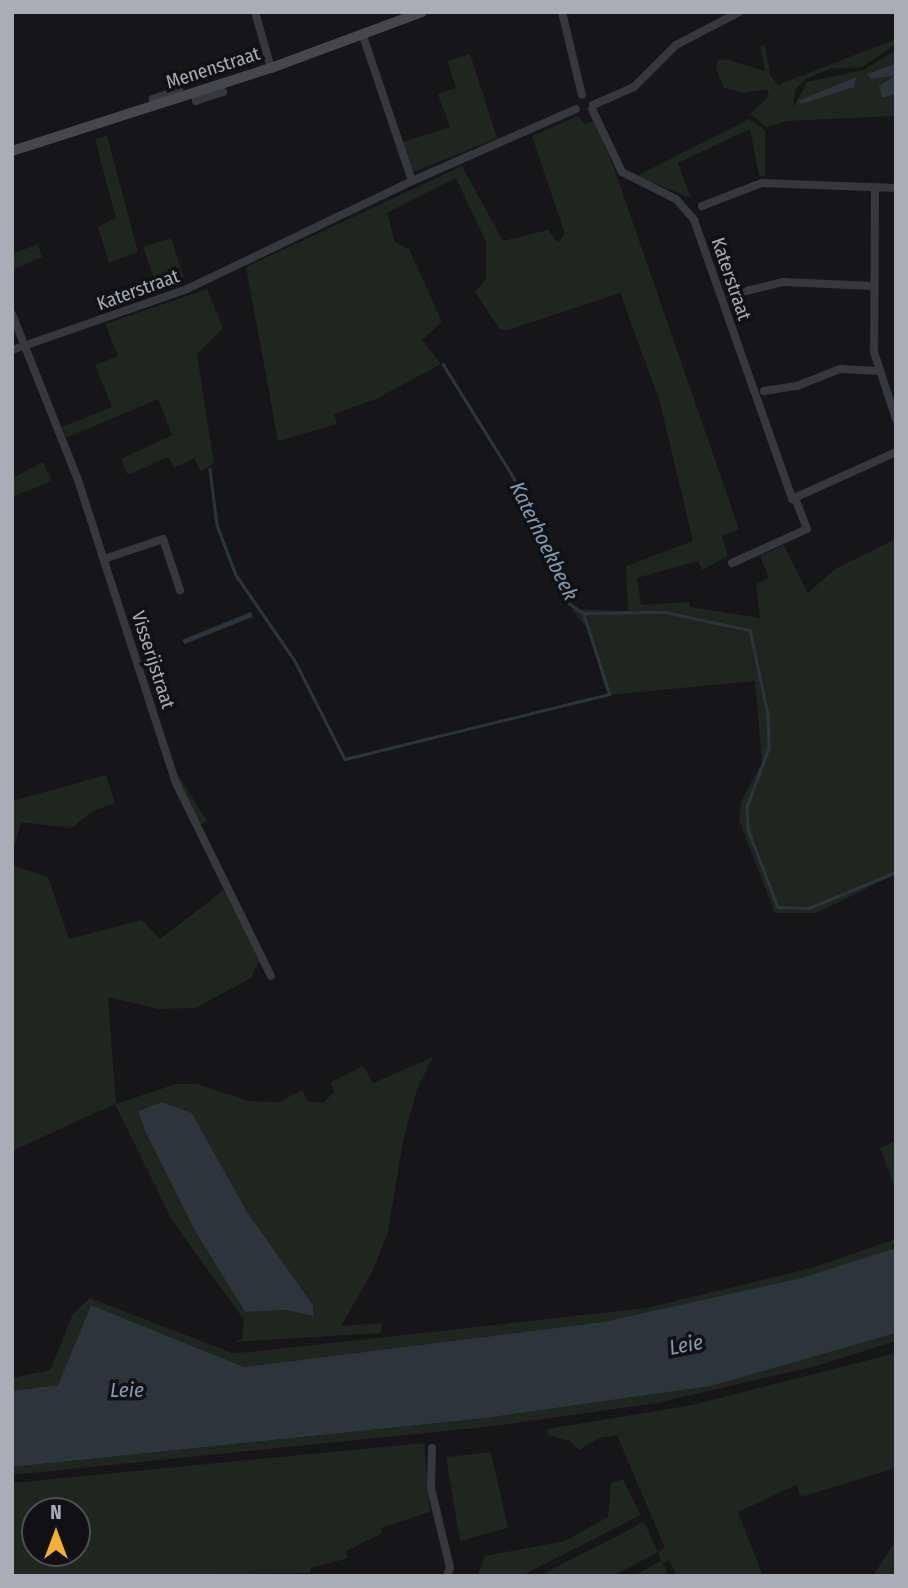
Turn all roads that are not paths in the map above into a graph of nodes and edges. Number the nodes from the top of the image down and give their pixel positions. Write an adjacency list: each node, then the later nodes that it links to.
1 (255, 12): 6 (street)
2 (422, 12): 5 (main road, Menenstraat)
3 (562, 12): 7 (street)
4 (739, 12): 8 (street)
5 (363, 36): 6 (main road, Menenstraat); 11 (street)
6 (271, 68): 10 (main road, Menenstraat)
7 (582, 95): 8 (street); 9 (street)
8 (592, 107): 9 (street); 24 (street, Katerstraat)
9 (576, 109): 11 (street, Katerstraat)
10 (12, 151)
11 (412, 181): 18 (street, Katerstraat)
12 (875, 188): 13 (street); 14 (street); 15 (street)
13 (896, 188)
14 (702, 206)
15 (873, 286): 16 (street); 20 (street)
16 (730, 295)
17 (12, 314): 18 (street, Visserijstraat)
18 (24, 345): 19 (street); 25 (street, Visserijstraat)
19 (12, 349)
20 (878, 371): 21 (street); 22 (street)
21 (764, 391)
22 (896, 419)
23 (896, 452): 24 (street)
24 (794, 499): 26 (street, Katerstraat)
25 (104, 559): 27 (street); 28 (street, Visserijstraat)
26 (732, 563)
27 (180, 590)
28 (271, 976)
29 (432, 1448): 30 (street)
30 (447, 1576)

